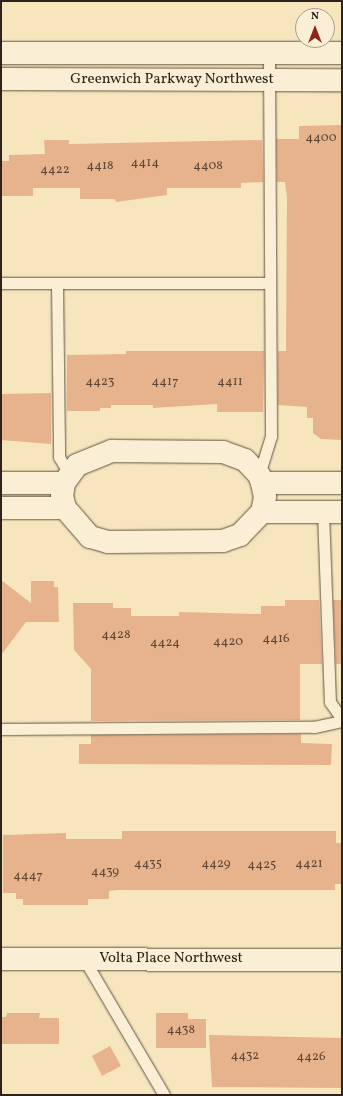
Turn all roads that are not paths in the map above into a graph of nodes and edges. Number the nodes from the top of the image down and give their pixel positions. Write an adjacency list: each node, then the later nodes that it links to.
1 (1, 52): 2 (street, Greenwich Parkway Northwest)
2 (270, 53): 3 (street, Greenwich Parkway Northwest); 5 (lane)
3 (342, 53)
4 (1, 80): 5 (street, Greenwich Parkway Northwest)
5 (270, 80): 6 (street, Greenwich Parkway Northwest); 8 (lane)
6 (342, 80)
7 (1, 283): 9 (lane)
8 (269, 283): 9 (lane); 11 (lane)
9 (57, 284): 10 (lane)
10 (67, 479): 11 (street); 12 (street); 15 (street)
11 (261, 479): 13 (street); 16 (street)
12 (1, 483)
13 (342, 483)
14 (1, 508): 15 (street)
15 (65, 508): 16 (street)
16 (262, 512): 17 (street)
17 (332, 512): 18 (lane)
18 (342, 720): 19 (lane)
19 (1, 729)
20 (1, 959): 21 (street, Volta Place Northwest)
21 (84, 959): 22 (street, Volta Place Northwest); 23 (lane)
22 (342, 960)
23 (164, 1095)

